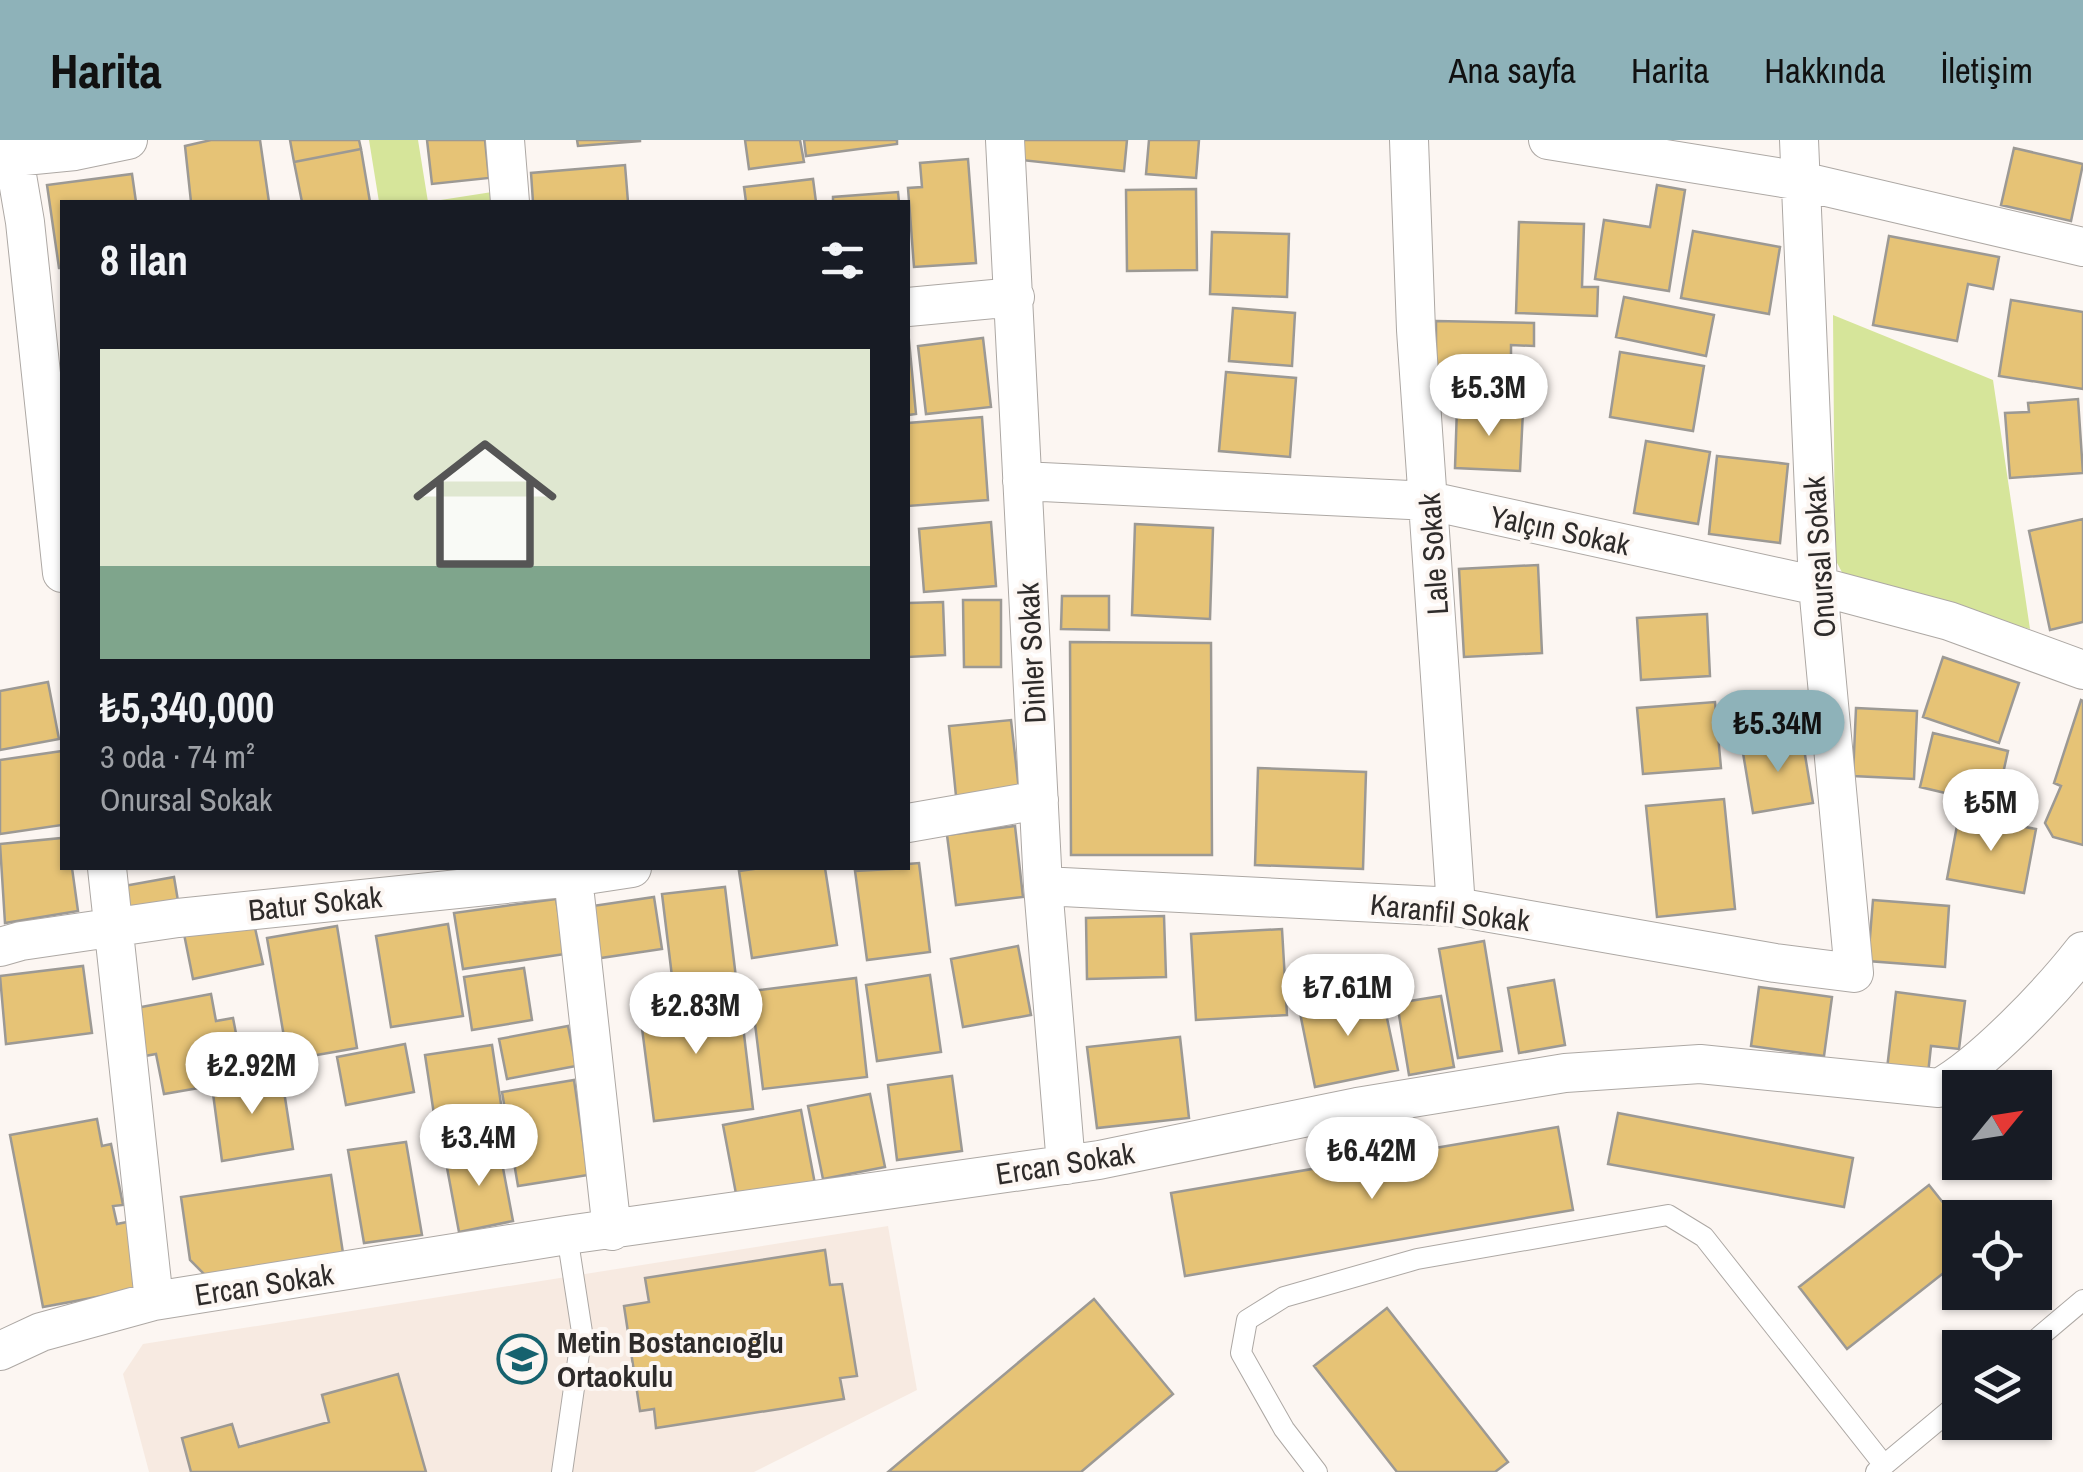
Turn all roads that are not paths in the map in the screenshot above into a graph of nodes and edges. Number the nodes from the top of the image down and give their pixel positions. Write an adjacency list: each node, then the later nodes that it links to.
1 (128, 140): 7 (street)
2 (505, 140): 9 (street)
3 (1005, 140): 11 (street, Dinler Sokak)
4 (1409, 140): 14 (street, Lale Sokak)
5 (1548, 140): 8 (street)
6 (1799, 140): 8 (street, Onursal Sokak)
7 (12, 149): 15 (street)
8 (1801, 180): 10 (street); 16 (street, Onursal Sokak)
9 (510, 200)
10 (2083, 246)
11 (1014, 296): 12 (street); 13 (street, Dinler Sokak)
12 (910, 307)
13 (1022, 481): 14 (street, Yalçın Sokak); 18 (street, Dinler Sokak)
14 (1430, 502): 16 (street, Yalçın Sokak); 24 (street, Lale Sokak)
15 (60, 549)
16 (1818, 586): 17 (street, Yalçın Sokak); 28 (street, Onursal Sokak)
17 (2083, 670)
18 (1039, 800): 19 (street); 23 (street, Dinler Sokak)
19 (910, 823)
20 (107, 870): 25 (street)
21 (602, 870): 22 (street, Batur Sokak)
22 (572, 872): 25 (street, Batur Sokak); 30 (street)
23 (1043, 886): 24 (street, Karanfil Sokak); 29 (street, Dinler Sokak)
24 (1456, 907): 28 (street, Karanfil Sokak)
25 (114, 927): 26 (street, Batur Sokak); 33 (street)
26 (0, 948)
27 (2083, 951): 29 (street, Ercan Sokak)
28 (1854, 972)
29 (1066, 1165): 30 (street, Ercan Sokak)
30 (612, 1231): 31 (street, Ercan Sokak)
31 (567, 1235): 33 (street, Ercan Sokak); 38 (lane)
32 (2083, 1300): 34 (lane)
33 (154, 1302): 35 (street, Ercan Sokak)
34 (2047, 1330)
35 (0, 1352)
36 (1942, 1417): 37 (lane)
37 (1880, 1469): 39 (lane)
38 (562, 1472)
39 (1317, 1472)

